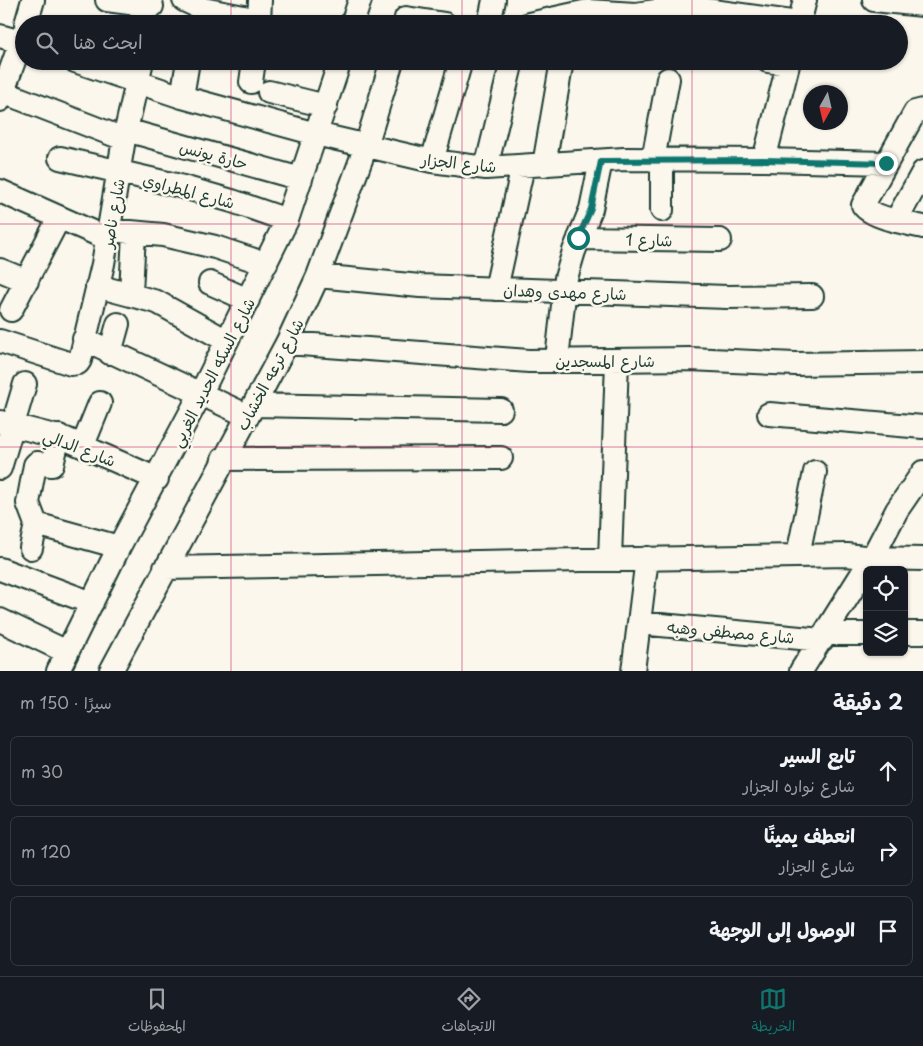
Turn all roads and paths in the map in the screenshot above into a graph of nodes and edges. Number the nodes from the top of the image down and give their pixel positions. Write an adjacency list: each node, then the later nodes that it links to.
1 (33, 0): 11 (street)
2 (107, 0): 9 (street)
3 (360, 0): 13 (street)
4 (494, 0): 14 (street)
5 (805, 0): 17 (street)
6 (874, 0): 8 (street)
7 (667, 4): 15 (street); 16 (street)
8 (923, 5)
9 (150, 10)
10 (191, 10): 12 (street)
11 (27, 15)
12 (260, 15)
13 (355, 15)
14 (492, 15)
15 (563, 15)
16 (742, 15)
17 (801, 15)
18 (15, 49): 31 (street)
19 (100, 70): 30 (street, شارع الجزار)
20 (140, 70): 30 (street, شارع ناصر)
21 (186, 70): 32 (street)
22 (337, 70): 33 (street, شارع السكه الحديد الغربي)
23 (389, 70): 37 (street, شارع ترعه الخشاب)
24 (458, 70): 41 (street)
25 (510, 70): 45 (street)
26 (559, 70): 44 (street)
27 (781, 70): 40 (street)
28 (258, 78): 33 (street)
29 (668, 80): 39 (street)
30 (137, 83): 32 (street, شارع الجزار); 35 (street, شارع ناصر)
31 (1, 94): 35 (street, حارة يونس)
32 (182, 97): 36 (street, شارع الجزار)
33 (326, 106): 36 (street, شارع السكه الحديد الغربي)
34 (923, 110): 43 (street)
35 (125, 134): 46 (street, شارع ناصر); 48 (street, حارة يونس)
36 (316, 134): 37 (street, شارع الجزار); 48 (street, شارع السكه الحديد الغربي)
37 (366, 146): 41 (street, شارع الجزار); 61 (street, شارع ترعه الخشاب)
38 (60, 158): 46 (street, شارع المطراوي)
39 (657, 160): 40 (street, شارع الجزار); 42 (street, شارع الجزار); 50 (street)
40 (764, 160): 43 (street, شارع الجزار)
41 (432, 161): 45 (street, شارع الجزار)
42 (601, 161): 44 (street, شارع الجزار); 57 (street)
43 (886, 163): 53 (street)
44 (533, 165): 45 (street, شارع الجزار); 65 (street)
45 (486, 168)
46 (120, 172): 52 (street, شارع المطراوي); 56 (street, شارع ناصر)
47 (923, 172): 53 (street)
48 (301, 179): 52 (street, شارع السكه الحديد الغربي)
49 (0, 191): 51 (street)
50 (662, 210)
51 (59, 218): 56 (street); 62 (street)
52 (287, 220): 59 (street, شارع السكه الحديد الغربي)
53 (896, 221): 54 (street)
54 (923, 226)
55 (134, 232): 56 (street); 59 (street); 67 (street)
56 (108, 235): 64 (street, شارع ناصر)
57 (578, 238): 58 (street, شارع 1); 66 (street)
58 (720, 240)
59 (266, 264): 69 (street, شارع السكه الحديد الغربي)
60 (0, 270): 62 (street)
61 (318, 276): 65 (street, شارع مهدى وهدان); 75 (street, شارع ترعه الخشاب)
62 (27, 281): 70 (street)
63 (210, 283): 69 (street)
64 (97, 286): 67 (street); 72 (street, شارع ناصر)
65 (496, 289): 66 (street, شارع مهدى وهدان)
66 (564, 291): 68 (street, شارع مهدى وهدان); 77 (street)
67 (131, 293): 74 (street)
68 (812, 296)
69 (248, 300): 74 (street, شارع السكه الحديد الغربي)
70 (11, 310)
71 (118, 324): 76 (street)
72 (84, 339): 73 (street, شارع ناصر); 76 (street)
73 (0, 341)
74 (227, 341): 81 (street, شارع السكه الحديد الغربي)
75 (287, 343): 77 (street, شارع المسجدين); 84 (street, شارع ترعه الخشاب)
76 (110, 353): 81 (street)
77 (558, 359): 78 (street, شارع المسجدين)
78 (617, 361): 79 (street, شارع المسجدين); 102 (street)
79 (923, 362)
80 (25, 384): 86 (street)
81 (200, 395): 84 (street); 95 (street, شارع السكه الحديد الغربي)
82 (100, 403): 89 (street)
83 (501, 410): 84 (street)
84 (251, 411): 91 (street, شارع ترعه الخشاب)
85 (769, 414): 87 (street)
86 (7, 423): 88 (street, شارع الدالي); 92 (street)
87 (923, 427)
88 (59, 436): 89 (street, شارع الدالي); 96 (street)
89 (83, 445): 95 (street, شارع الدالي)
90 (501, 458): 91 (street)
91 (223, 459): 104 (street, شارع ترعه الخشاب)
92 (0, 468)
93 (815, 472): 99 (street)
94 (923, 472): 101 (street)
95 (157, 479): 97 (street, شارع السكه الحديد الغربي)
96 (36, 524): 97 (street); 98 (street)
97 (119, 547): 106 (street, شارع السكه الحديد الغربي)
98 (31, 548)
99 (798, 555): 100 (street); 101 (street)
100 (647, 558): 102 (street); 108 (street)
101 (872, 558): 103 (street); 112 (street)
102 (610, 559): 104 (street)
103 (923, 559)
104 (165, 568): 114 (street, شارع ترعه الخشاب)
105 (0, 569): 106 (street)
106 (92, 602): 113 (street, شارع السكه الحديد الغربي)
107 (0, 620): 113 (street)
108 (639, 623): 112 (street, شارع مصطفى وهبه); 115 (street)
109 (908, 633): 110 (street)
110 (923, 633)
111 (863, 634): 112 (street, شارع مصطفى وهبه)
112 (823, 637): 116 (street)
113 (62, 661)
114 (111, 671)
115 (633, 671)
116 (800, 671)

